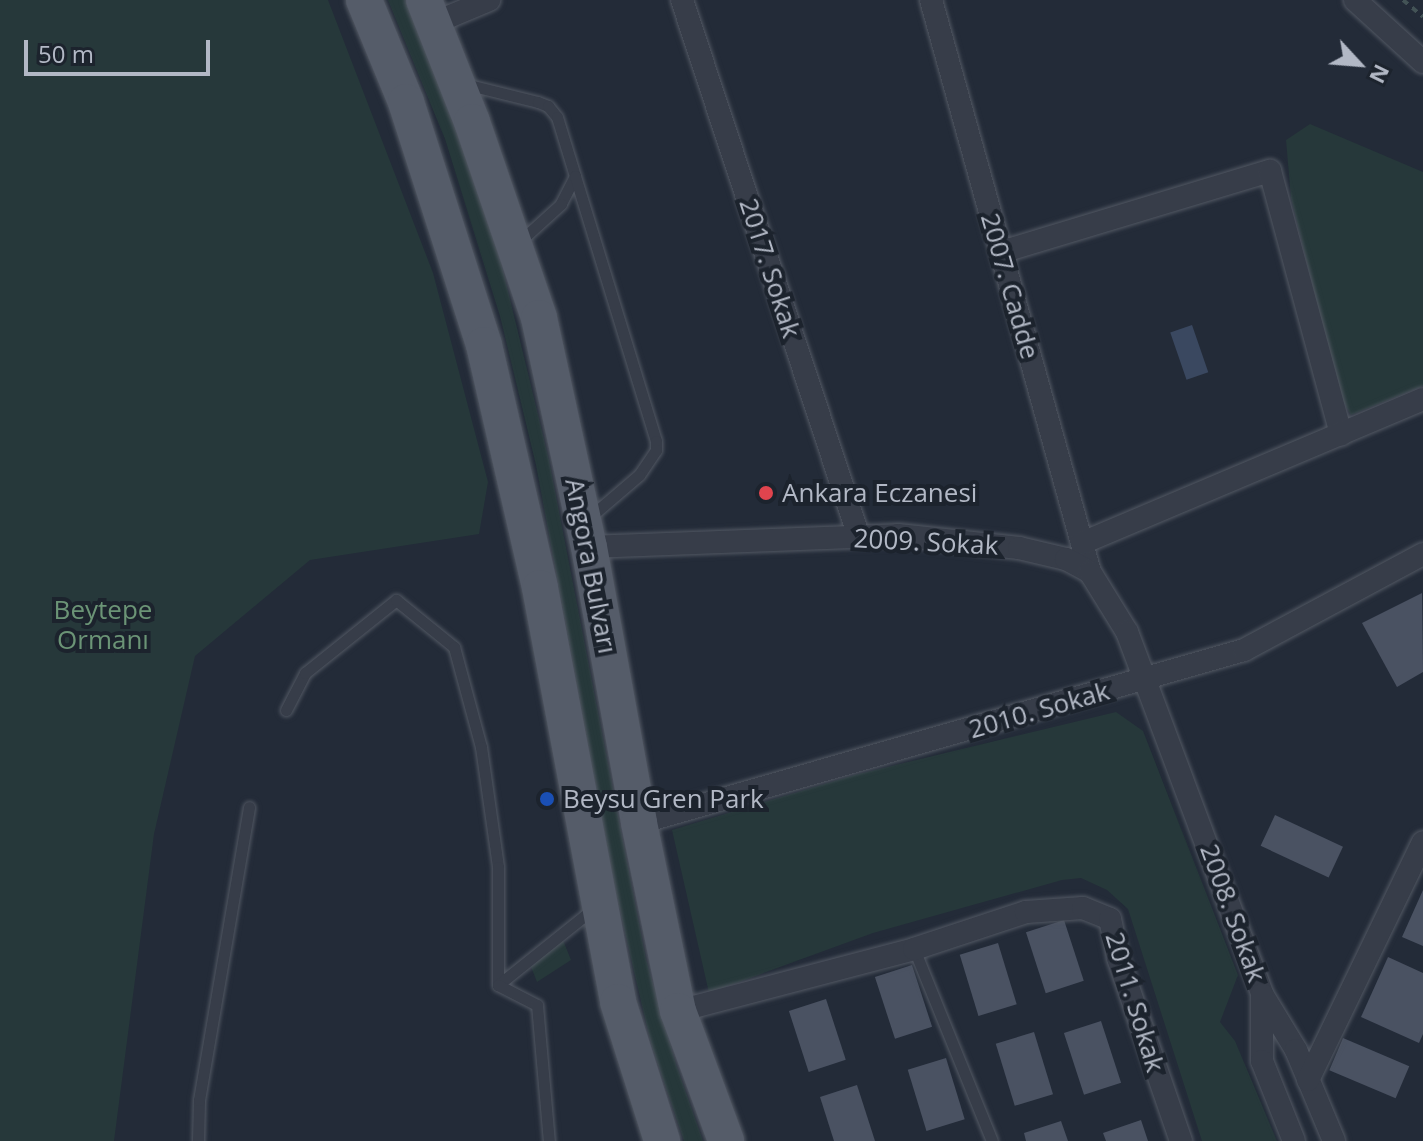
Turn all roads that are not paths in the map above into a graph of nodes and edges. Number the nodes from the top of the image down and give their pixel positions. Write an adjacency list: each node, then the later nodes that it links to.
1 (364, 0): 24 (main road, Angora Bulvarı)
2 (489, 0): 6 (street)
3 (682, 0): 15 (street, 2017. Sokak)
4 (931, 0): 11 (street, 2007. Cadde)
5 (1355, 0): 7 (street)
6 (429, 12): 8 (main road, Angora Bulvarı)
7 (1423, 62)
8 (456, 81): 9 (lane); 10 (main road, Angora Bulvarı)
9 (575, 176): 10 (lane); 14 (lane)
10 (515, 246): 14 (main road, Angora Bulvarı)
11 (1001, 252): 13 (street); 16 (street, 2007. Cadde)
12 (1423, 399): 13 (street)
13 (1341, 435): 16 (street)
14 (586, 535): 15 (street, 2009. Sokak); 22 (main road, Angora Bulvarı)
15 (859, 537): 18 (street, 2009. Sokak)
16 (1082, 543): 18 (street, 2007. Cadde)
17 (1423, 554): 19 (street, 2010. Sokak)
18 (1090, 572): 19 (street)
19 (1144, 679): 22 (street, 2010. Sokak); 27 (street, 2008. Sokak)
20 (286, 710): 26 (lane)
21 (249, 807): 30 (lane)
22 (639, 823): 28 (main road, Angora Bulvarı)
23 (1423, 842): 29 (street)
24 (600, 904): 26 (lane); 32 (main road, Angora Bulvarı)
25 (914, 949): 28 (street); 34 (lane); 35 (street, 2011. Sokak)
26 (498, 985): 31 (lane)
27 (1262, 994): 29 (street, 2008. Sokak); 36 (street)
28 (678, 1011): 33 (main road, Angora Bulvarı)
29 (1308, 1080): 37 (street, 2008. Sokak)
30 (198, 1141)
31 (549, 1141)
32 (662, 1141)
33 (726, 1141)
34 (992, 1141)
35 (1181, 1141)
36 (1294, 1141)
37 (1334, 1141)

